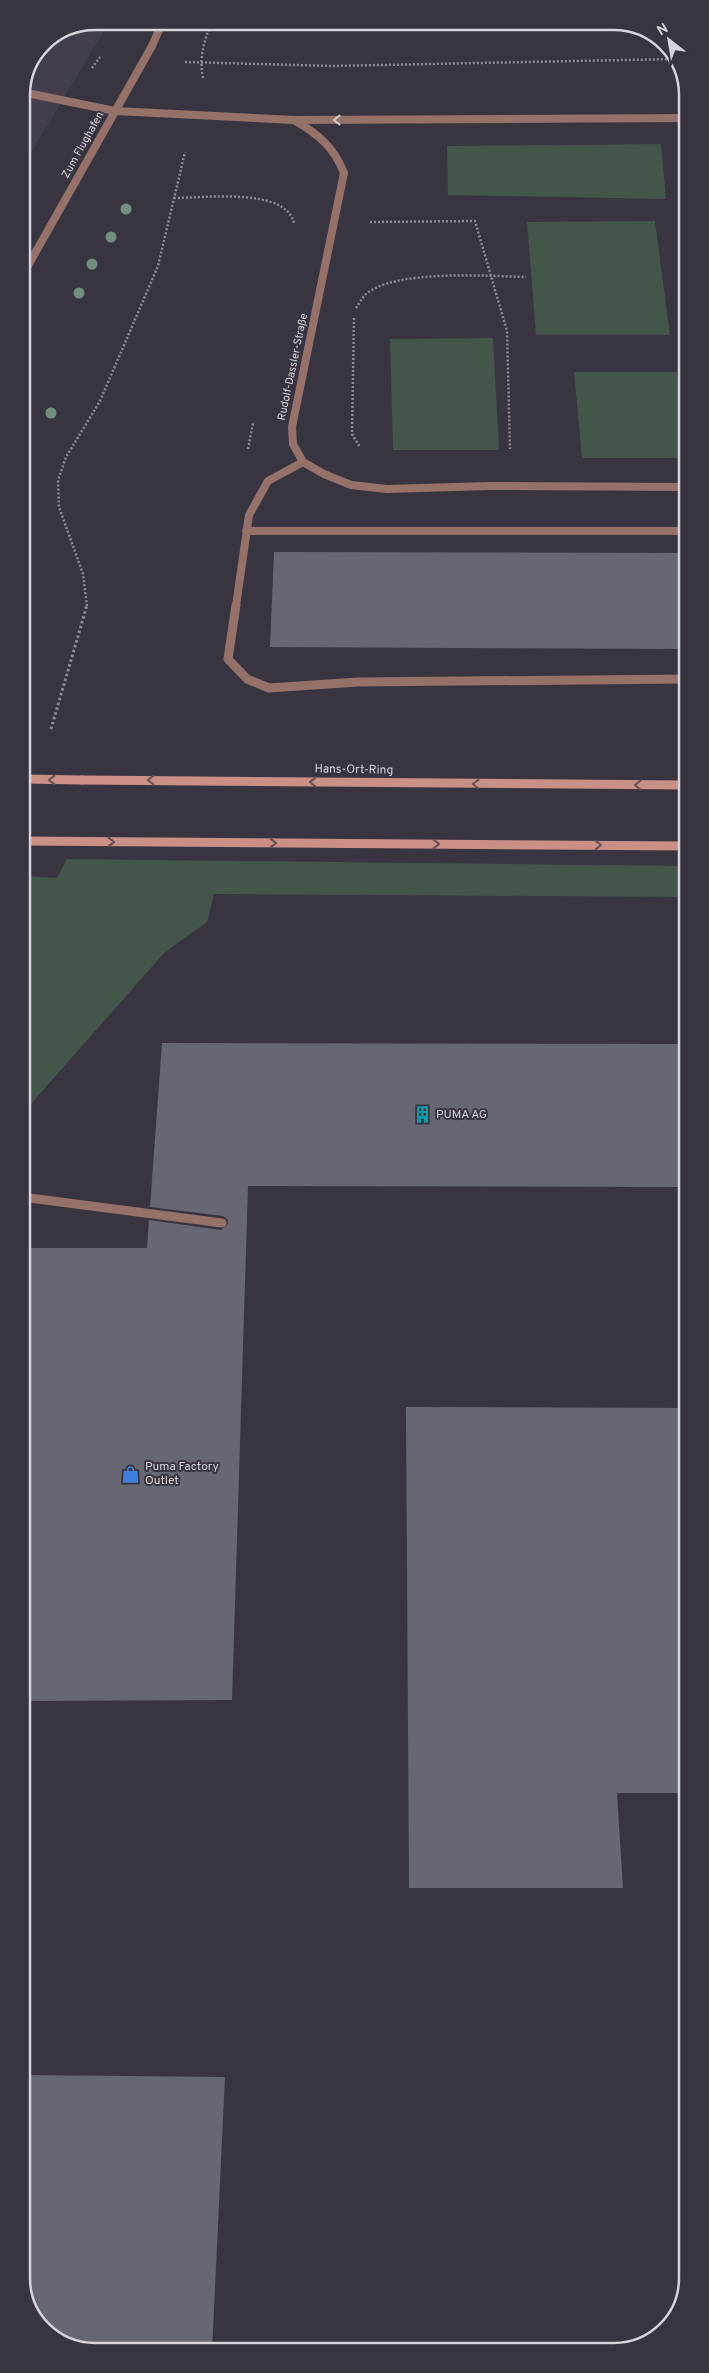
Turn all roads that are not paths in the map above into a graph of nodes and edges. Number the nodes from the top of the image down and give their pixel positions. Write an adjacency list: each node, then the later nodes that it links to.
1 (159, 30): 3 (street, Zum Flughafen)
2 (30, 94): 3 (street)
3 (114, 111): 5 (street); 6 (street, Zum Flughafen)
4 (679, 118): 5 (street, one-way to 5)
5 (294, 120): 7 (street, Rudolf-Dassler-Straße)
6 (30, 262)
7 (303, 462): 8 (street); 9 (street)
8 (679, 487)
9 (246, 531): 10 (street); 11 (street)
10 (679, 531)
11 (679, 679)
12 (30, 779): 13 (main road, Hans-Ort-Ring, one-way to 12, bridge)
13 (679, 785)
14 (30, 841): 15 (main road, one-way to 15)
15 (679, 846)
16 (30, 1198): 17 (street)
17 (222, 1223)

